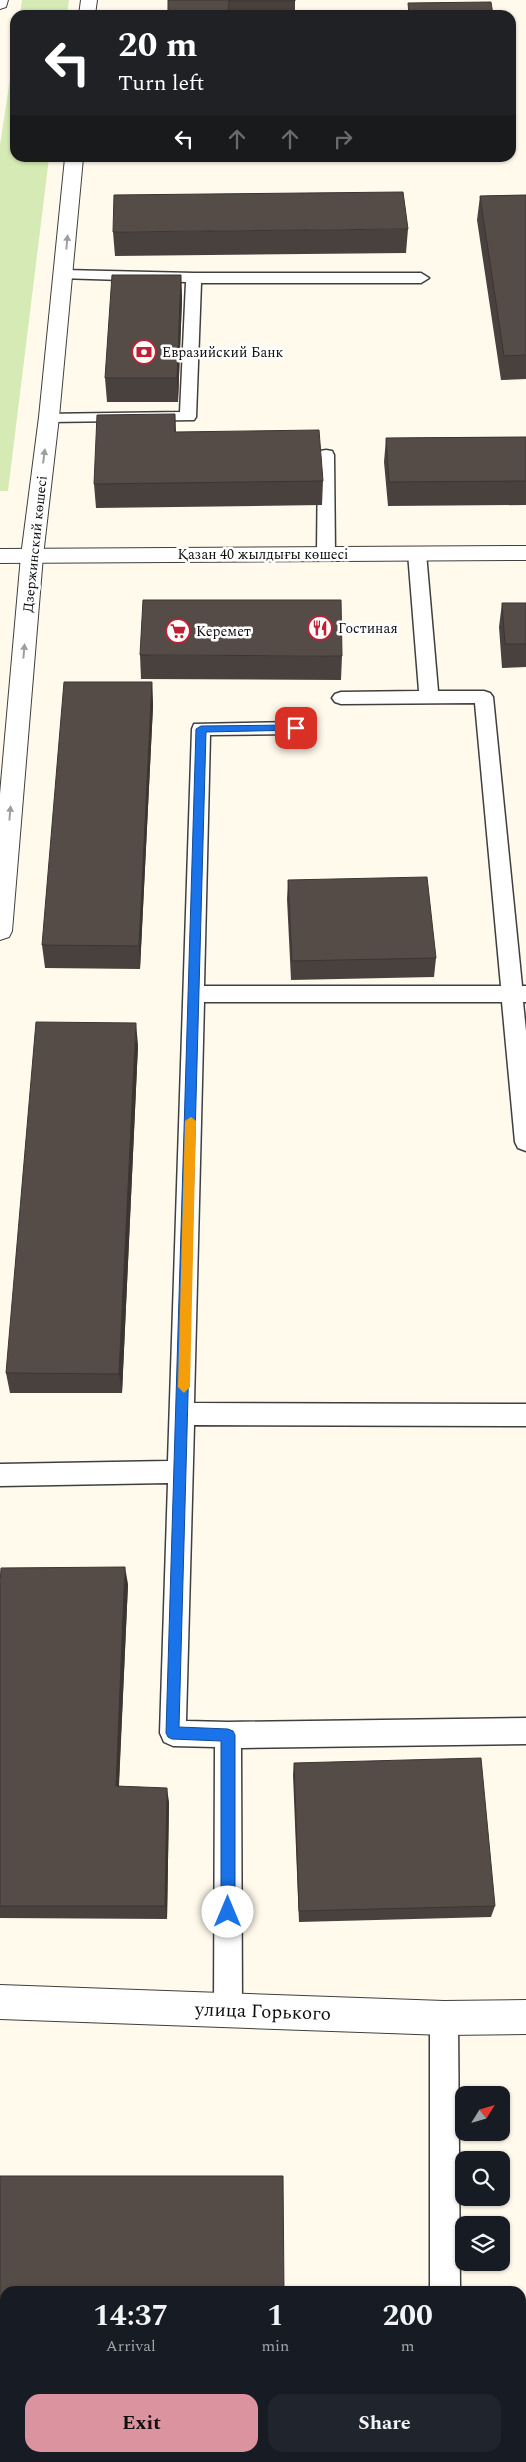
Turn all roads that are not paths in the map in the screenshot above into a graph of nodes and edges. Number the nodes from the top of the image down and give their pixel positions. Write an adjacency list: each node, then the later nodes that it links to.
1 (74, 162): 2 (street, Дзержинский көшесі, one-way to 1)
2 (64, 276): 3 (lane); 5 (street, Дзержинский көшесі)
3 (194, 278): 4 (lane); 5 (lane)
4 (420, 278)
5 (49, 417): 11 (street, Дзержинский көшесі, one-way to 5)
6 (326, 455): 9 (lane)
7 (417, 553): 8 (street, Қазан 40 жылдығы көшесі); 9 (street, Қазан 40 жылдығы көшесі); 12 (lane)
8 (526, 553)
9 (326, 554): 11 (street, Қазан 40 жылдығы көшесі)
10 (0, 556): 11 (street, Қазан 40 жылдығы көшесі)
11 (32, 556): 15 (street, Дзержинский көшесі, one-way to 11)
12 (429, 697): 13 (lane); 17 (lane)
13 (341, 698)
14 (296, 728): 16 (lane)
15 (0, 931)
16 (194, 994): 17 (lane); 19 (lane)
17 (519, 994): 18 (lane)
18 (526, 1142)
19 (183, 1414): 20 (lane); 21 (lane)
20 (526, 1415)
21 (181, 1472): 22 (lane); 24 (lane)
22 (0, 1475)
23 (526, 1731): 24 (lane)
24 (228, 1735): 26 (lane)
25 (0, 2002): 26 (street, улица Горького)
26 (228, 2011): 28 (street, улица Горького)
27 (526, 2017): 28 (street, улица Горького)
28 (444, 2018): 29 (lane)
29 (445, 2286)

